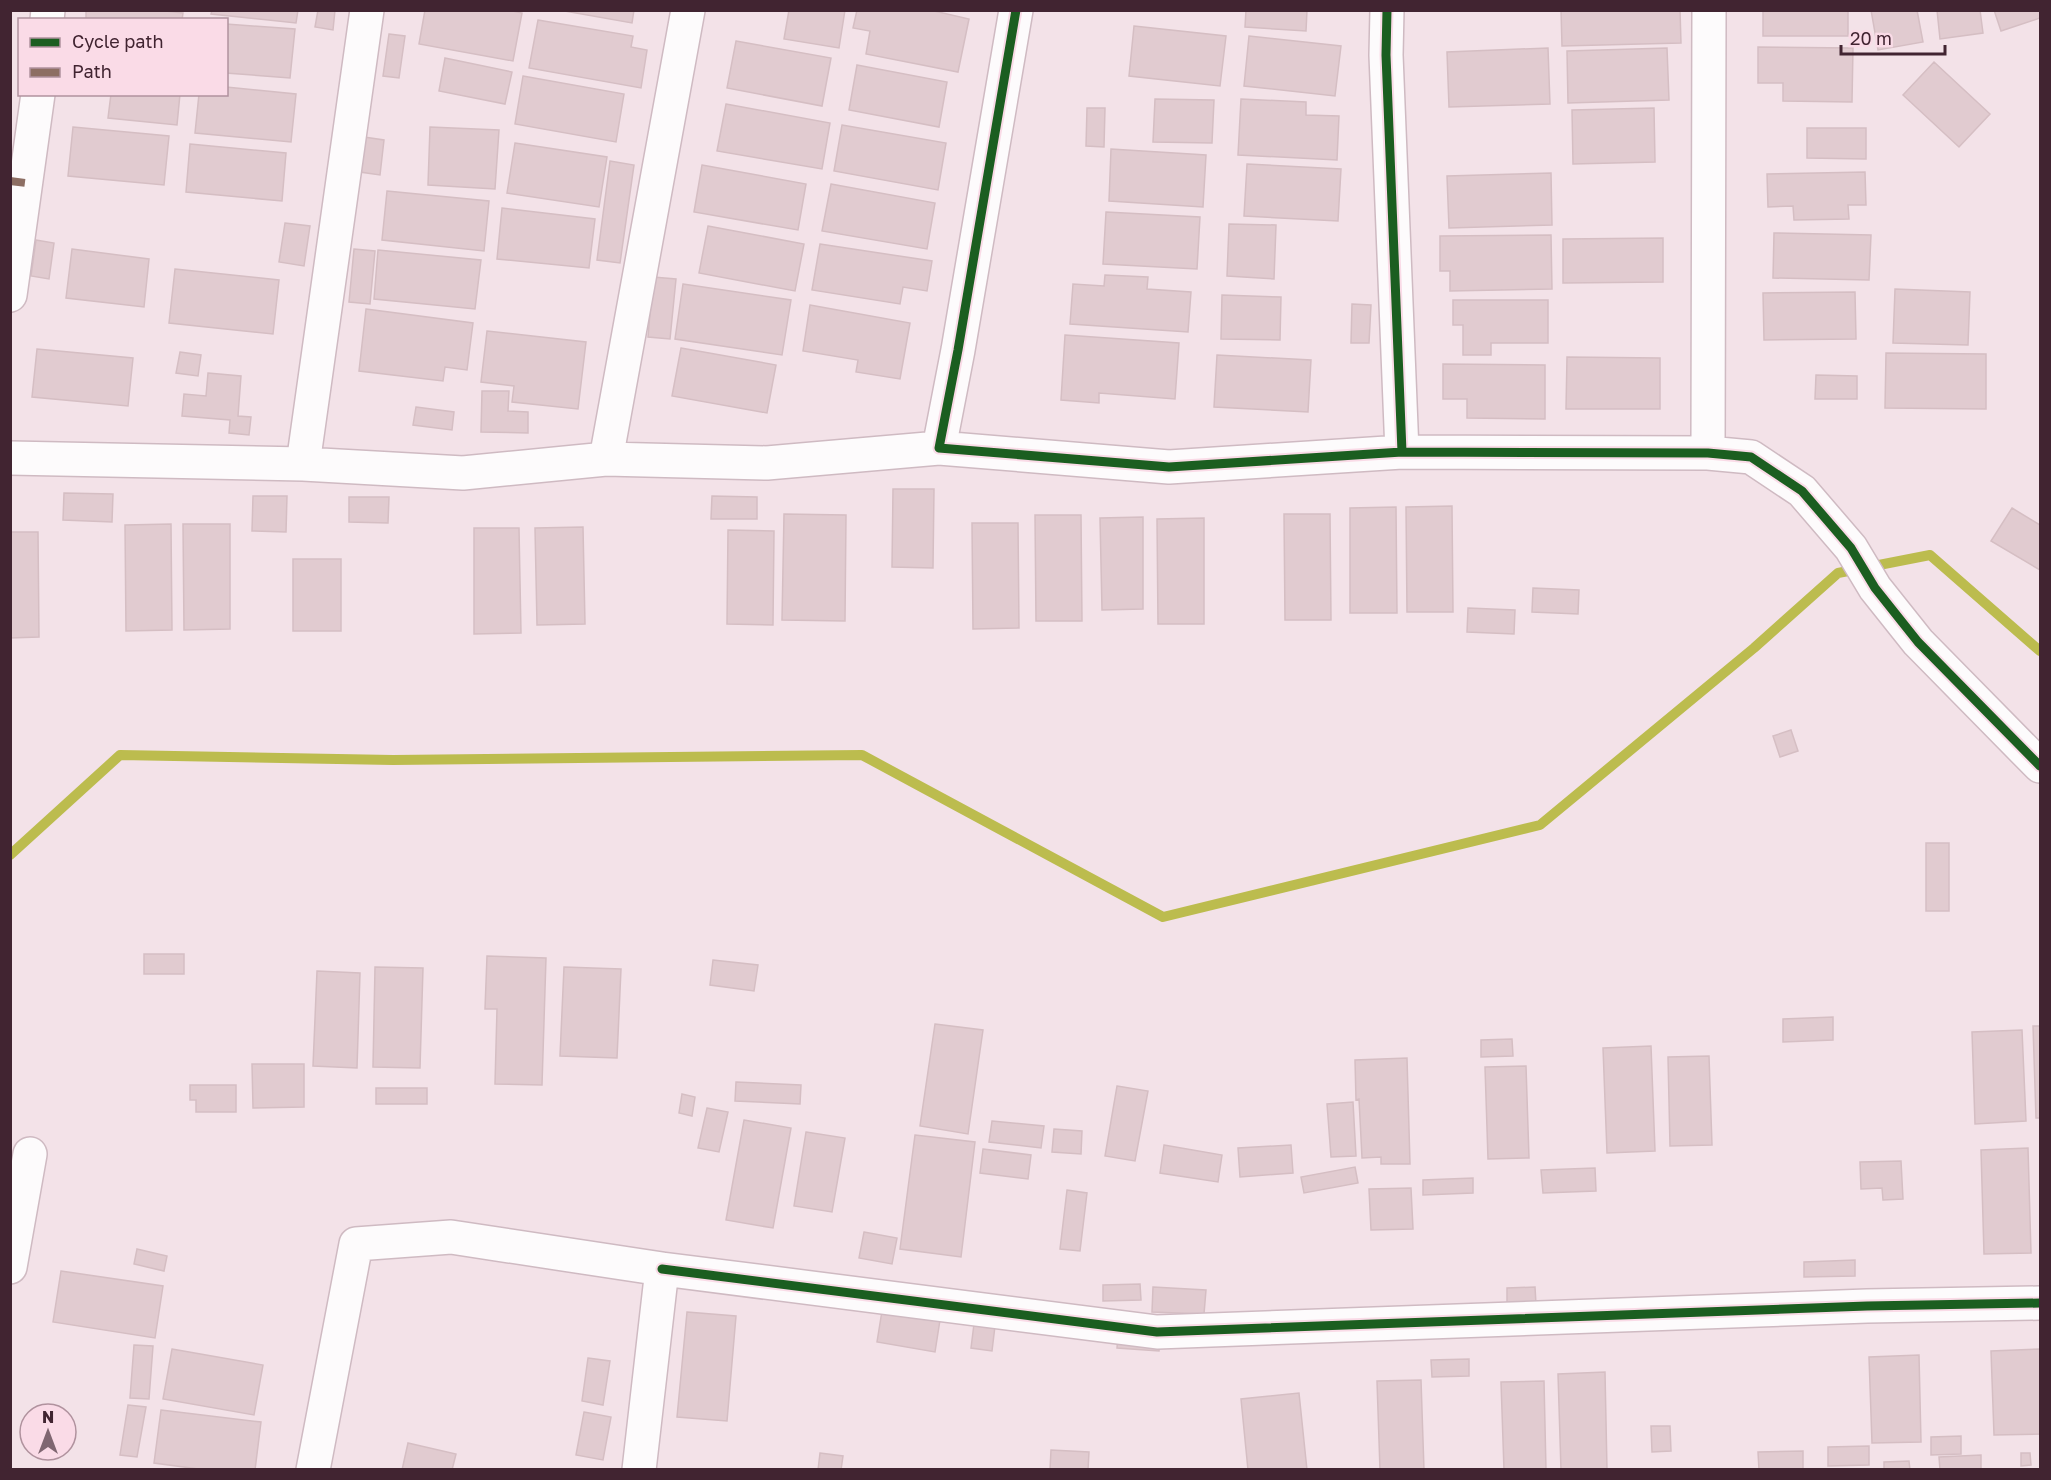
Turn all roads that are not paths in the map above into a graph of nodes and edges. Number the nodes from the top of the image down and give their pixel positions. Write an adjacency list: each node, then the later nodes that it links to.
1 (367, 10): 13 (street)
2 (688, 10): 12 (street)
3 (1016, 10): 8 (street)
4 (1387, 10): 9 (street)
5 (1709, 10): 10 (street)
6 (38, 96): 7 (street)
7 (10, 294)
8 (939, 448): 9 (street); 12 (street)
9 (1402, 452): 10 (street)
10 (1708, 453): 14 (street)
11 (10, 458): 13 (street)
12 (606, 459): 13 (street)
13 (303, 464)
14 (2040, 766)
15 (30, 1154): 16 (street)
16 (10, 1267)
17 (662, 1269): 18 (street); 19 (street); 20 (street)
18 (2040, 1304)
19 (313, 1470)
20 (639, 1470)

